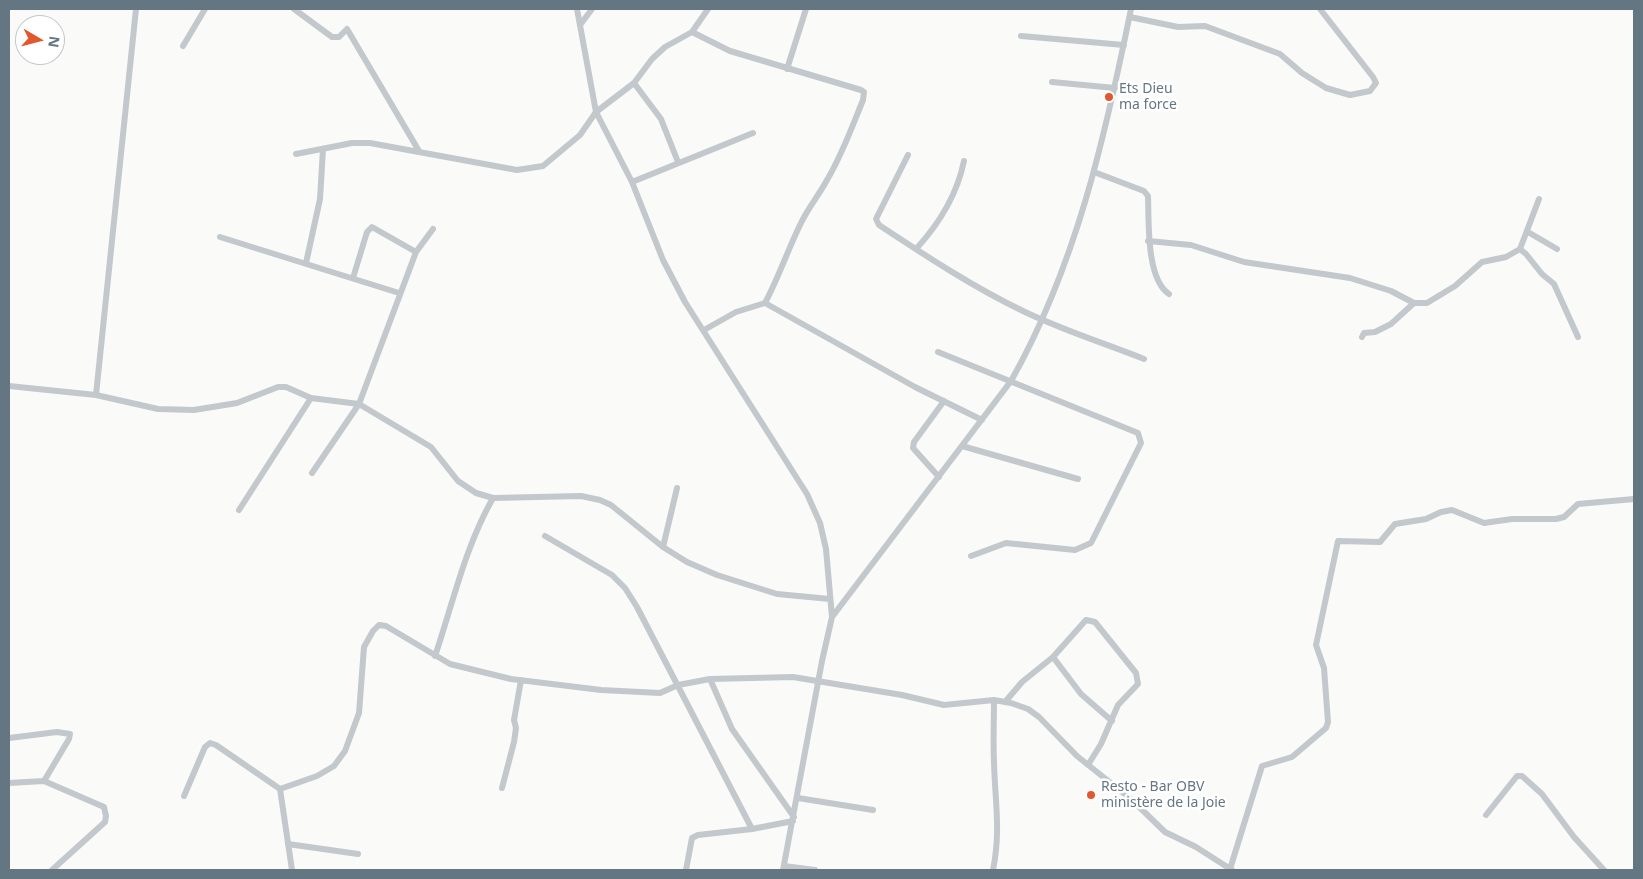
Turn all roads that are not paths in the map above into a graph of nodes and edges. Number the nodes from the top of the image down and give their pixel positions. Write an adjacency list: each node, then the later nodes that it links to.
1 (136, 9): 53 (street)
2 (206, 9): 15 (street)
3 (294, 9): 23 (street)
4 (577, 9): 11 (street)
5 (592, 9): 11 (street)
6 (708, 9): 12 (street)
7 (806, 9): 16 (street)
8 (1132, 9): 10 (street)
9 (1320, 9): 10 (street)
10 (1130, 17): 14 (street)
11 (580, 25): 20 (street)
12 (692, 32): 16 (street); 18 (street)
13 (1021, 36): 14 (street)
14 (1124, 45): 19 (street)
15 (183, 46)
16 (787, 69): 43 (street)
17 (1052, 82): 19 (street)
18 (634, 83): 20 (street); 27 (street)
19 (1115, 88): 28 (street)
20 (596, 112): 23 (street); 29 (street)
21 (753, 133): 27 (street)
22 (322, 149): 23 (street); 24 (street); 39 (street)
23 (419, 151)
24 (296, 154)
25 (908, 155): 37 (street)
26 (964, 161): 37 (street)
27 (678, 162): 29 (street)
28 (1094, 172): 34 (street); 45 (street)
29 (632, 182): 46 (street)
30 (1539, 199): 32 (street)
31 (433, 229): 38 (street)
32 (1528, 232): 35 (street); 36 (street)
33 (220, 237): 39 (street)
34 (1148, 241): 42 (street); 44 (street)
35 (1520, 249): 44 (street); 48 (street)
36 (1557, 249)
37 (916, 250): 45 (street)
38 (416, 252): 40 (street); 41 (street)
39 (306, 263): 40 (street)
40 (353, 278): 41 (street)
41 (399, 293): 56 (street)
42 (1168, 294)
43 (765, 303): 46 (street); 55 (street)
44 (1414, 303): 47 (street)
45 (1042, 319): 50 (street); 51 (street)
46 (704, 330): 69 (street)
47 (1362, 337)
48 (1578, 337)
49 (938, 352): 51 (street)
50 (1144, 358)
51 (1011, 381): 57 (street); 68 (street)
52 (9, 386): 53 (street)
53 (96, 395): 54 (street)
54 (311, 398): 56 (street); 65 (street)
55 (944, 401): 57 (street); 60 (street)
56 (359, 404): 59 (street); 63 (street)
57 (982, 420): 58 (street)
58 (962, 446): 60 (street); 61 (street)
59 (312, 473)
60 (939, 477): 70 (street)
61 (1078, 479)
62 (678, 488): 67 (street)
63 (493, 498): 67 (street); 71 (street)
64 (1634, 499): 100 (street)
65 (239, 510)
66 (545, 536): 76 (street)
67 (663, 547): 69 (street)
68 (971, 556)
69 (830, 599): 70 (street)
70 (832, 617): 75 (street)
71 (435, 656): 74 (street); 85 (street)
72 (1053, 657): 78 (street); 79 (street); 79 (street)
73 (710, 679): 75 (street); 76 (street); 90 (street)
74 (521, 680): 76 (street); 84 (street)
75 (818, 681): 77 (street); 87 (street)
76 (678, 685): 91 (street)
77 (994, 700): 78 (street); 99 (street)
78 (1004, 702): 81 (street)
79 (1112, 721): 81 (street)
80 (9, 738): 82 (street)
81 (1088, 765): 100 (street)
82 (44, 781): 83 (street); 95 (street)
83 (9, 783)
84 (502, 788)
85 (280, 789): 86 (street); 92 (street)
86 (184, 796)
87 (798, 798): 88 (street); 90 (street)
88 (873, 810)
89 (1486, 815): 101 (street)
90 (794, 819): 91 (street); 94 (street)
91 (752, 829): 97 (street)
92 (288, 844): 93 (street); 96 (street)
93 (358, 854)
94 (784, 868): 98 (street)
95 (52, 870)
96 (292, 870)
97 (686, 870)
98 (814, 870)
99 (993, 870)
100 (1231, 870)
101 (1604, 870)

